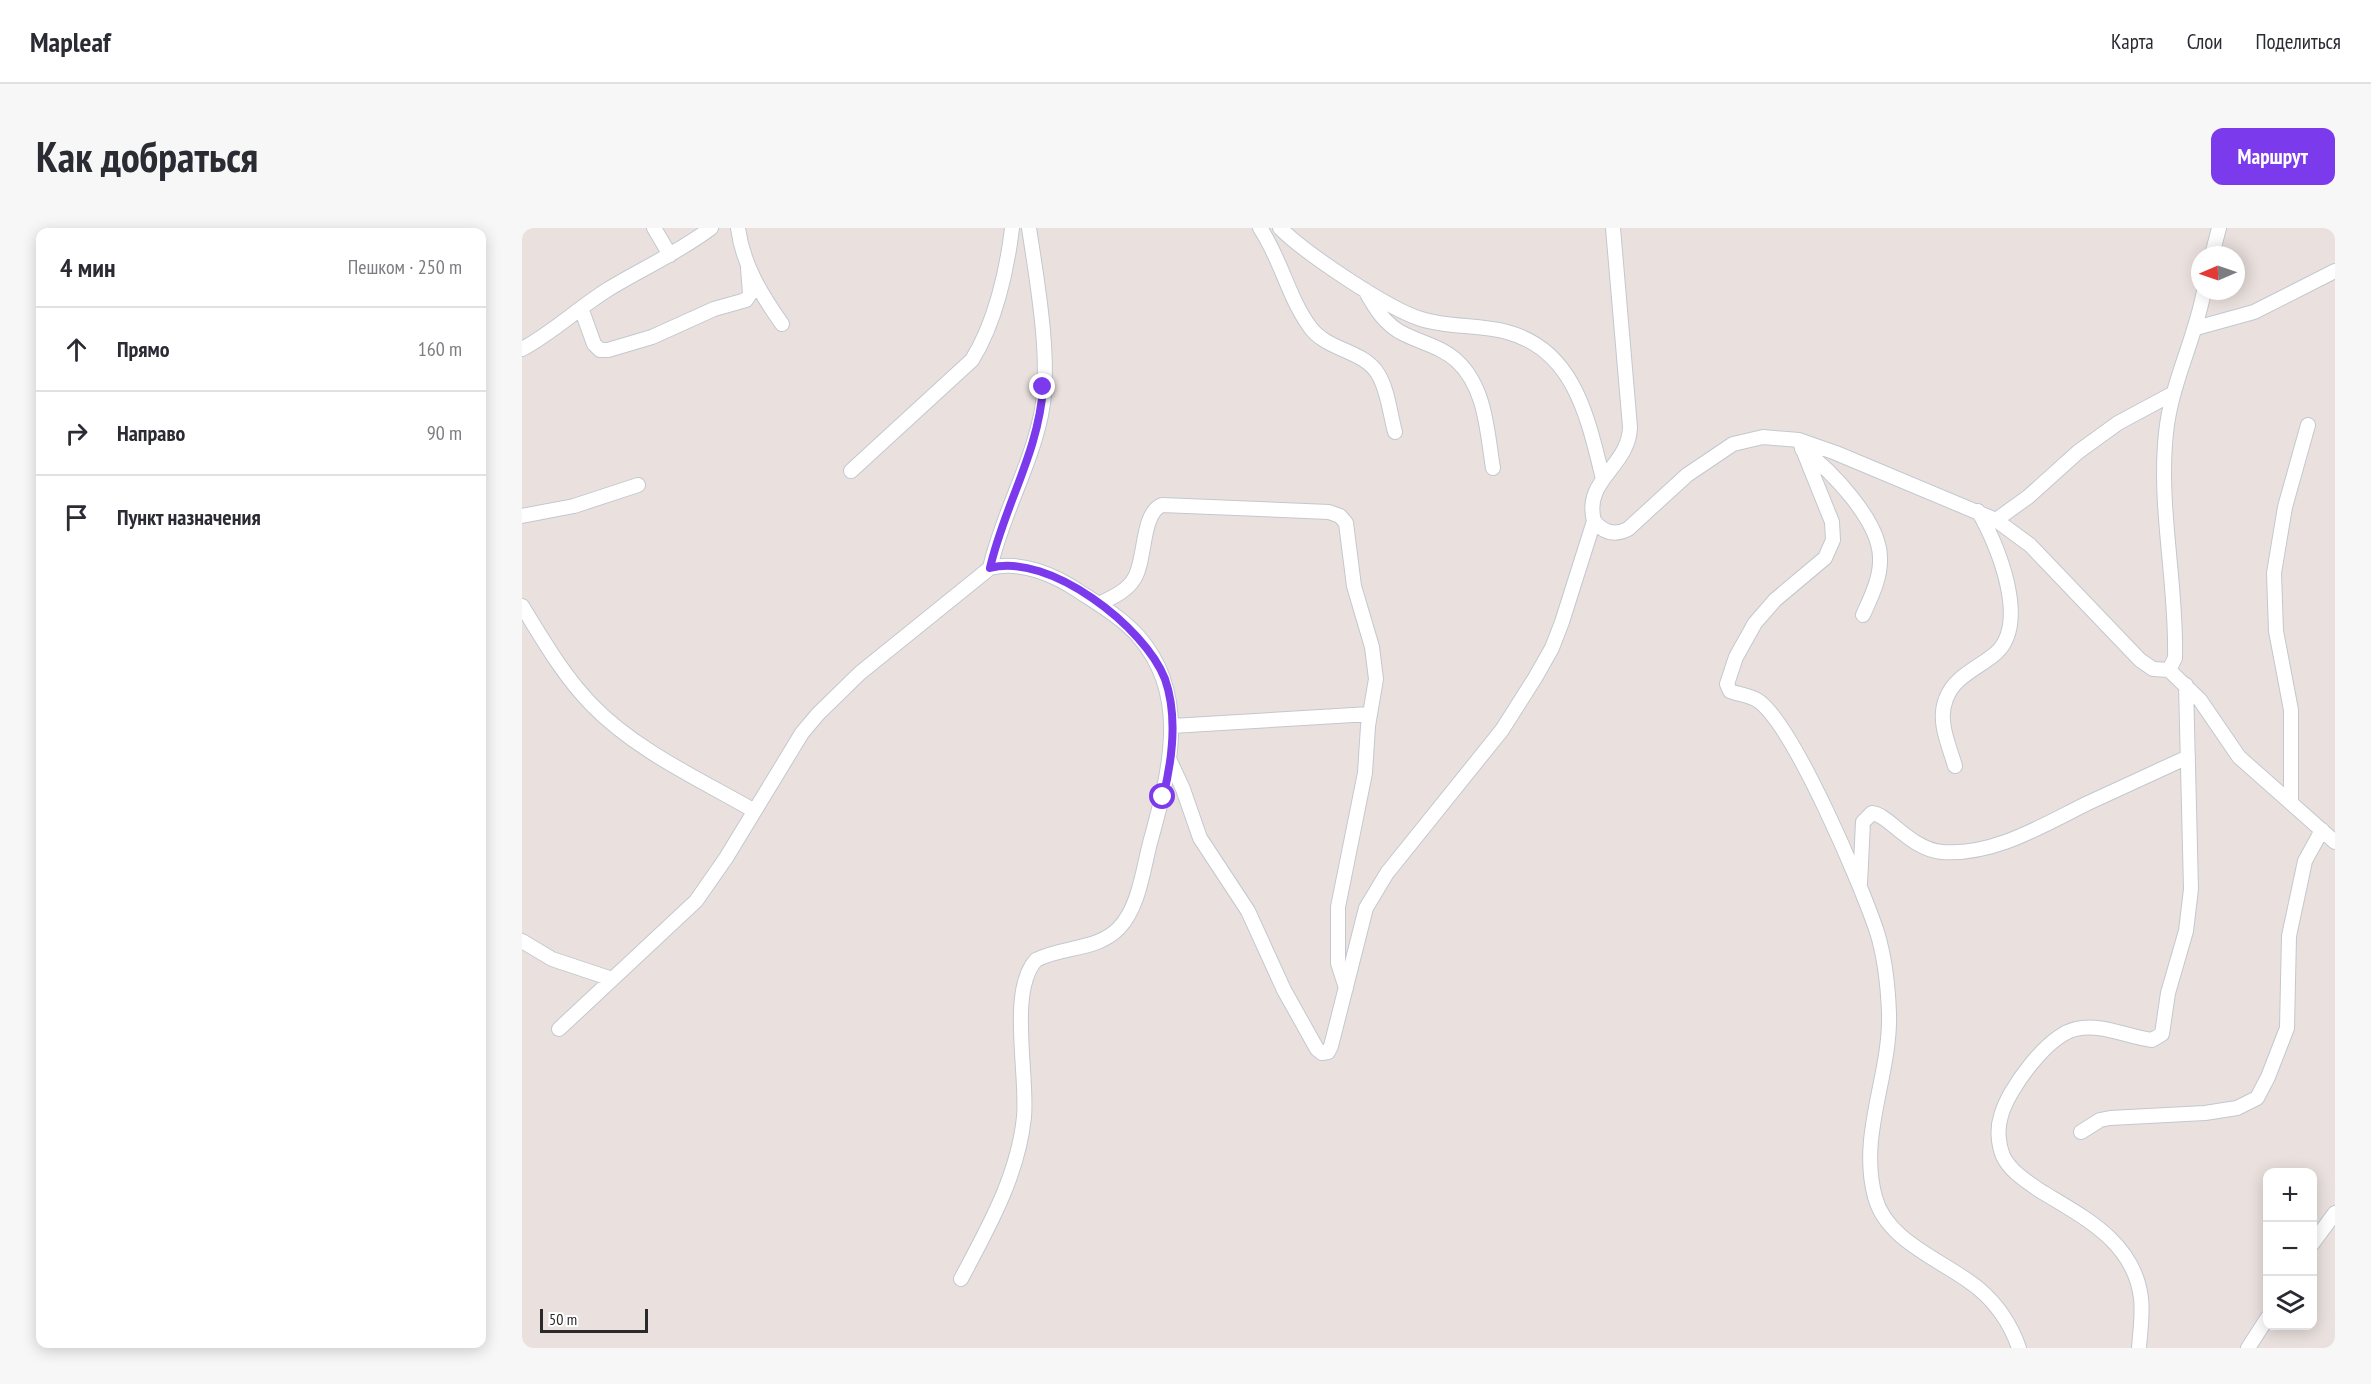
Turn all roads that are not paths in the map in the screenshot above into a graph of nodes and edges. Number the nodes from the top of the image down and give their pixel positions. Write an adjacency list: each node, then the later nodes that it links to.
1 (654, 228): 11 (street)
2 (711, 228): 11 (street)
3 (738, 228): 12 (street)
4 (1012, 228): 25 (street)
5 (1029, 228): 32 (street)
6 (1260, 228): 22 (street)
7 (1280, 228): 14 (street)
8 (1613, 228): 26 (street)
9 (2219, 228): 10 (street)
10 (2214, 246)
11 (670, 255): 16 (street)
12 (748, 268): 16 (street); 17 (street)
13 (2335, 271): 18 (street)
14 (1364, 288): 24 (street); 26 (street)
15 (2203, 300): 18 (street)
16 (581, 308): 19 (street)
17 (782, 324)
18 (2196, 328): 20 (street)
19 (522, 349)
20 (2172, 394): 31 (street); 36 (street)
21 (2308, 425): 43 (street)
22 (1395, 432)
23 (1801, 444): 28 (street); 30 (street); 35 (street); 47 (street)
24 (1493, 468)
25 (851, 471)
26 (1603, 479): 30 (street)
27 (638, 485): 29 (street)
28 (1978, 511): 31 (street); 42 (street)
29 (522, 516)
30 (1594, 520): 50 (street)
31 (1996, 520): 36 (street)
32 (990, 568): 33 (street); 44 (street)
33 (1099, 604): 38 (street); 39 (street)
34 (522, 606): 44 (street)
35 (1863, 615)
36 (2169, 670): 37 (street)
37 (2186, 685): 40 (street); 43 (street)
38 (1370, 714): 39 (street); 50 (street)
39 (1172, 726): 41 (street)
40 (2188, 757): 47 (street); 58 (street)
41 (1170, 761): 50 (street); 55 (street)
42 (1955, 766)
43 (2291, 802): 45 (street)
44 (753, 810): 49 (street)
45 (2322, 830): 46 (street); 52 (street)
46 (2335, 842)
47 (1859, 889): 57 (street)
48 (522, 941): 49 (street)
49 (612, 979): 51 (street)
50 (1346, 988)
51 (559, 1029)
52 (2081, 1132)
53 (2335, 1213): 54 (street)
54 (2317, 1238)
55 (961, 1279)
56 (2263, 1325): 59 (street)
57 (2019, 1348)
58 (2139, 1348)
59 (2248, 1348)

